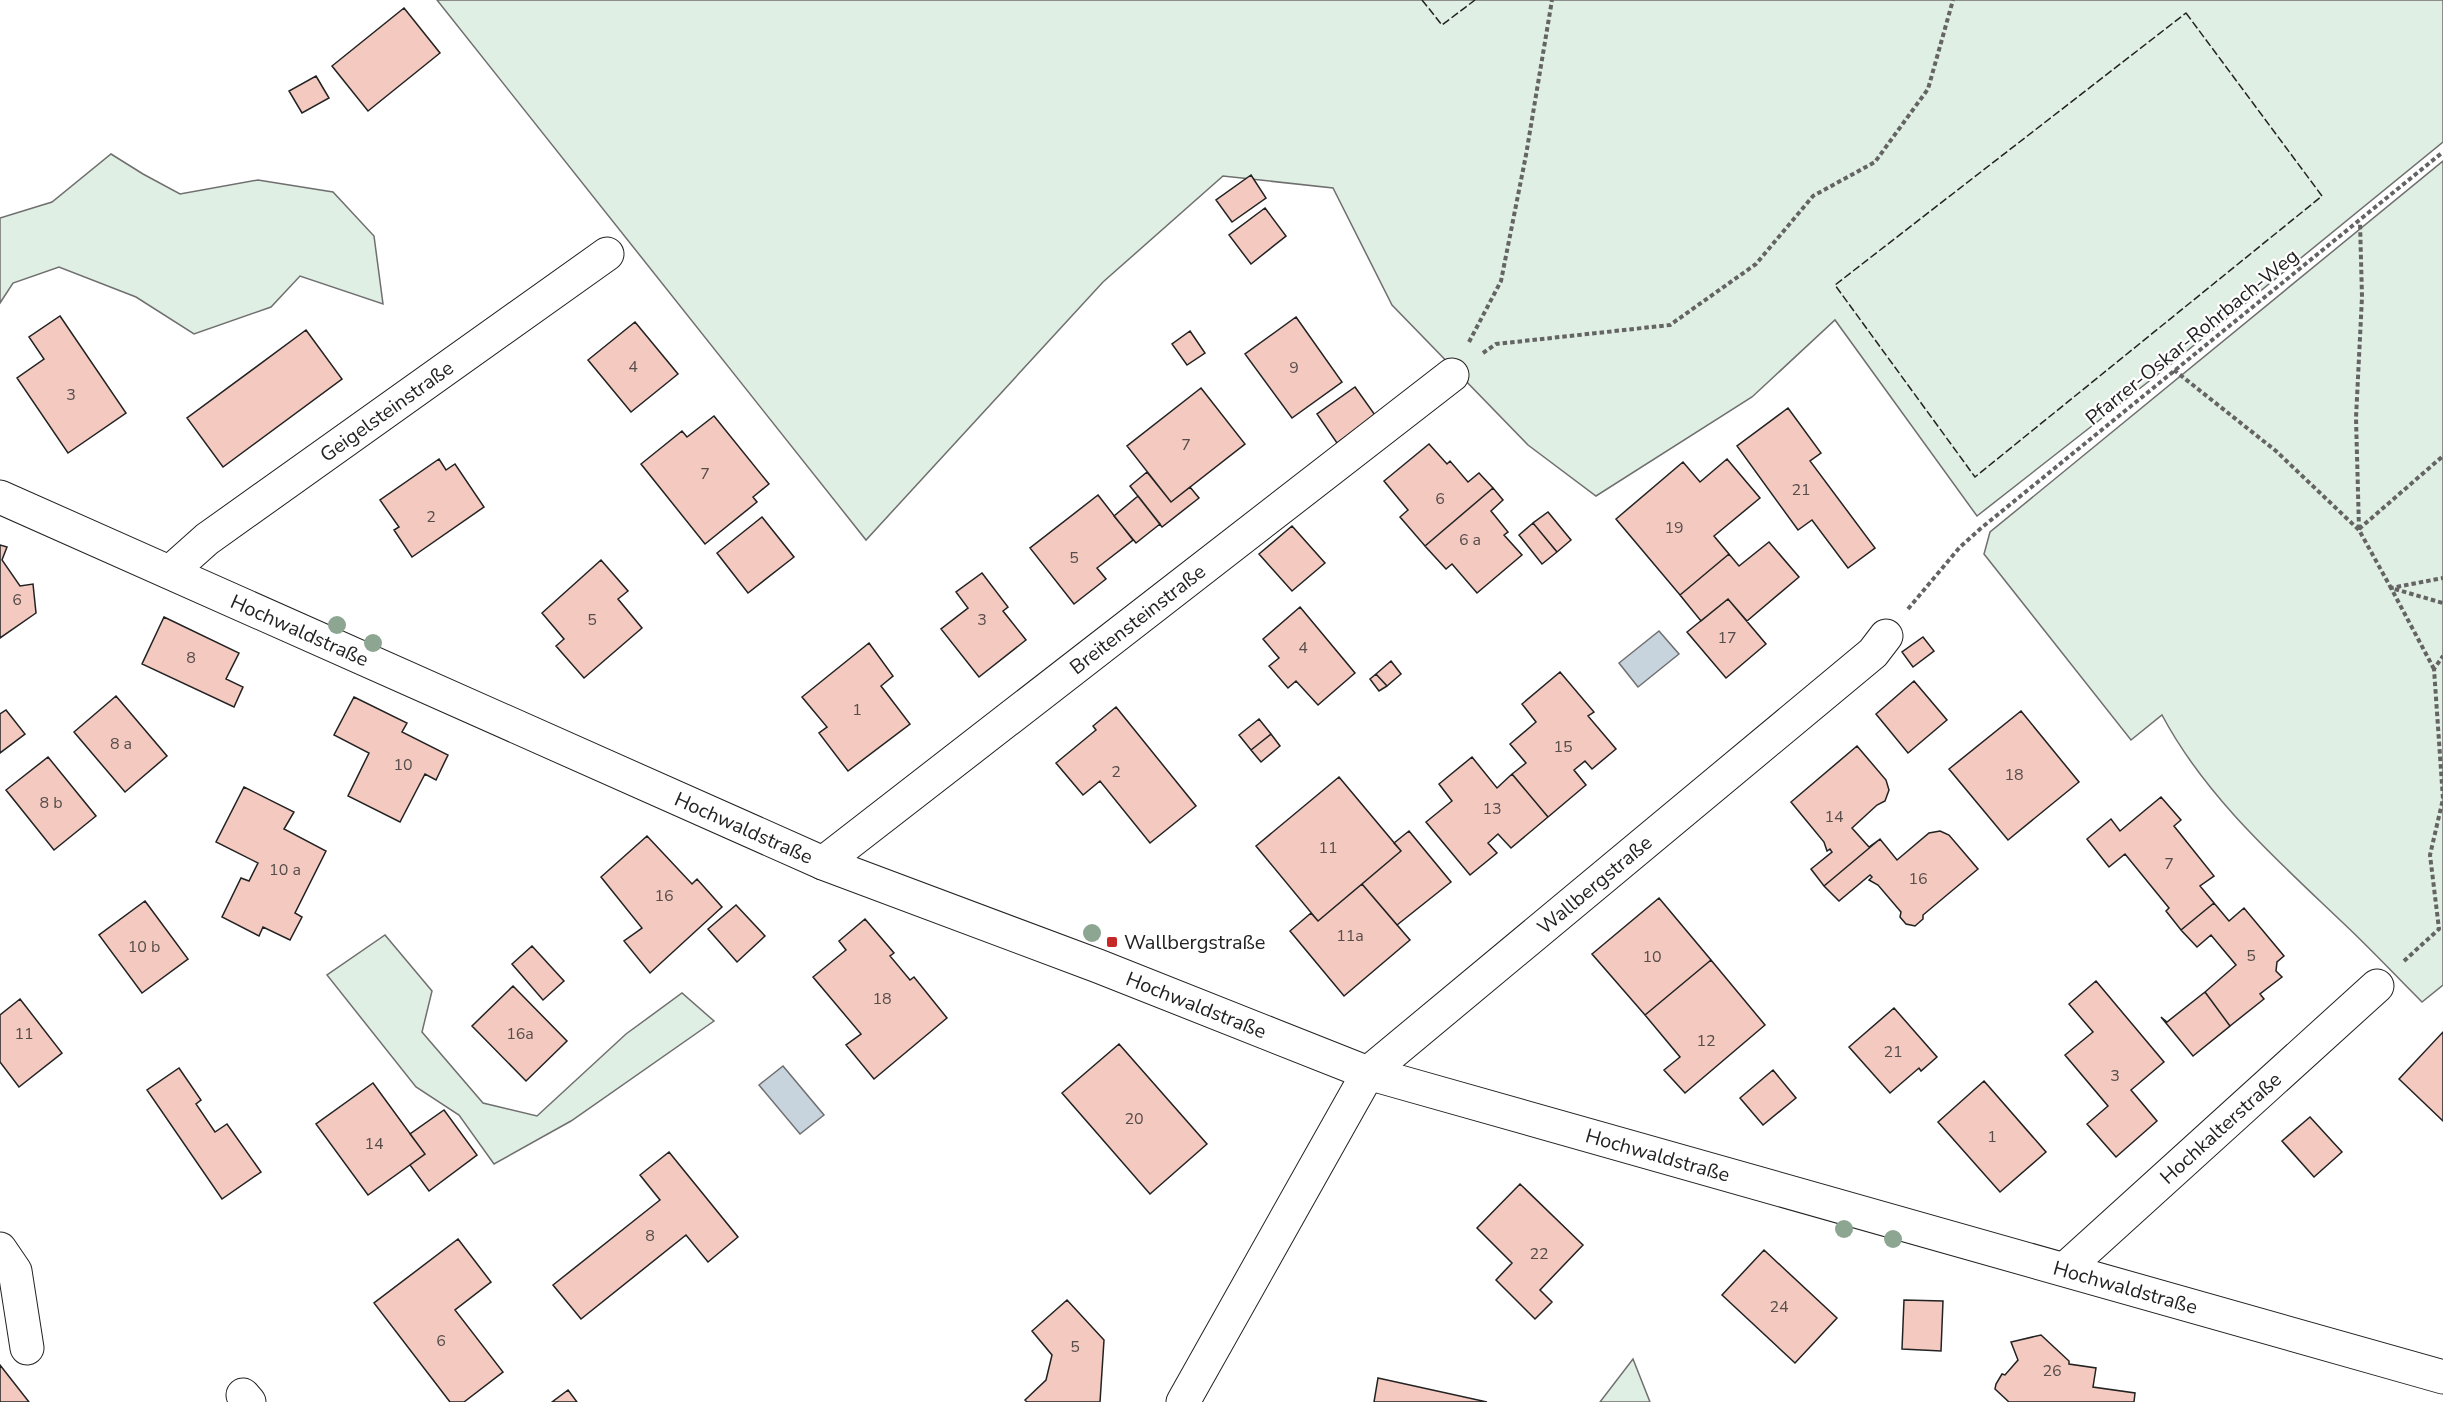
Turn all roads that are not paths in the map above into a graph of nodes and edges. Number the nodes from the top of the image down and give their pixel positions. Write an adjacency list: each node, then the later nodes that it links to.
1 (607, 254): 4 (street, Geigelsteinstraße)
2 (1452, 375): 6 (street, Breitensteinstraße)
3 (0, 497): 4 (street, Hochwaldstraße)
4 (170, 572): 6 (street, Hochwaldstraße)
5 (1886, 636): 8 (street, Wallbergstraße)
6 (823, 863): 8 (street, Hochwaldstraße)
7 (2377, 986): 10 (street, Hochkalterstraße)
8 (1368, 1073): 10 (street, Hochwaldstraße); 13 (street, Wallbergstraße)
9 (0, 1249): 11 (street)
10 (2065, 1269): 12 (street, Hochwaldstraße)
11 (27, 1348)
12 (2443, 1377)
13 (1183, 1402)

